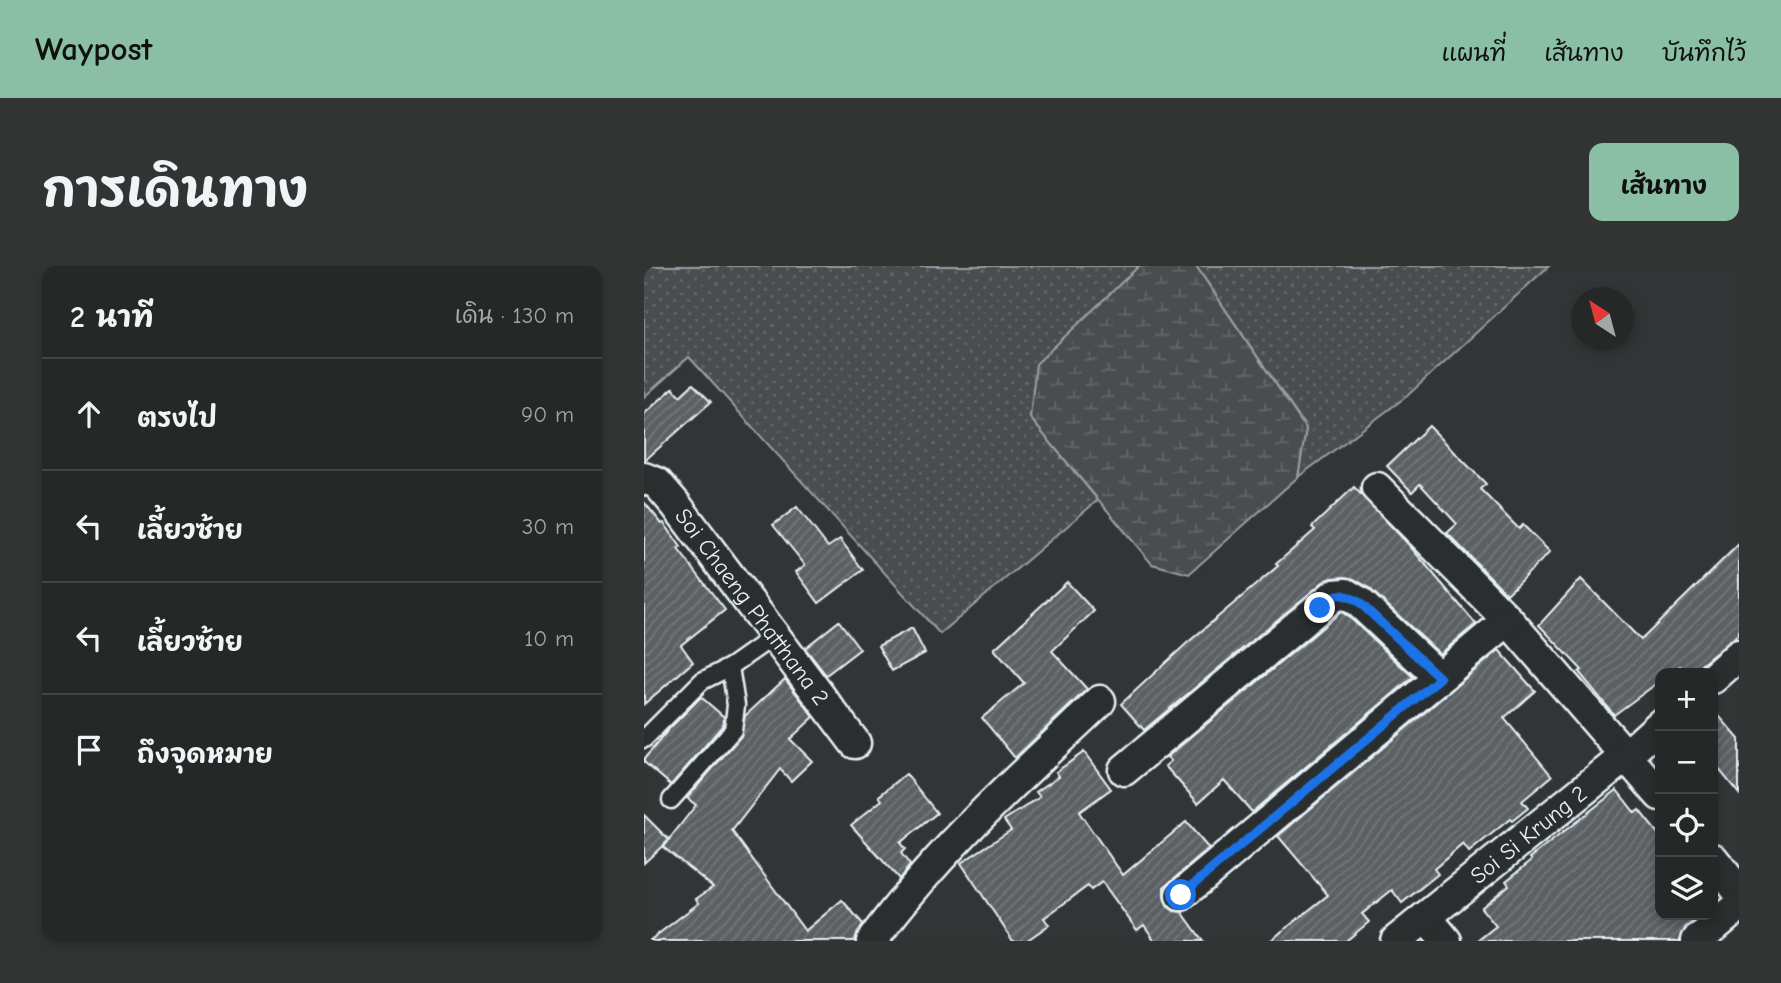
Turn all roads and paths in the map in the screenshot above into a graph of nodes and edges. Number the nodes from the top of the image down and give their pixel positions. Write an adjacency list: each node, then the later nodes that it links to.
1 (644, 478): 4 (street, Soi Chaeng Phatthana 2)
2 (1377, 488): 3 (street)
3 (1508, 620): 8 (street); 13 (street)
4 (774, 636): 6 (lane); 12 (street, Soi Chaeng Phatthana 2)
5 (1739, 655): 7 (street)
6 (730, 667): 11 (lane); 16 (lane)
7 (1718, 674)
8 (1440, 678): 14 (street); 19 (street)
9 (1100, 701): 22 (street)
10 (1655, 730): 13 (street, Soi Si Krung 2)
11 (644, 739)
12 (855, 743)
13 (1627, 755): 15 (street); 21 (street, Soi Si Krung 2)
14 (1124, 770)
15 (1659, 794)
16 (671, 800)
17 (1718, 865): 18 (street)
18 (1739, 891)
19 (1181, 895)
20 (1739, 906): 25 (street)
21 (1426, 917): 23 (street, Soi Si Krung 2); 24 (street)
22 (872, 941)
23 (1396, 941)
24 (1446, 941)
25 (1697, 941)

